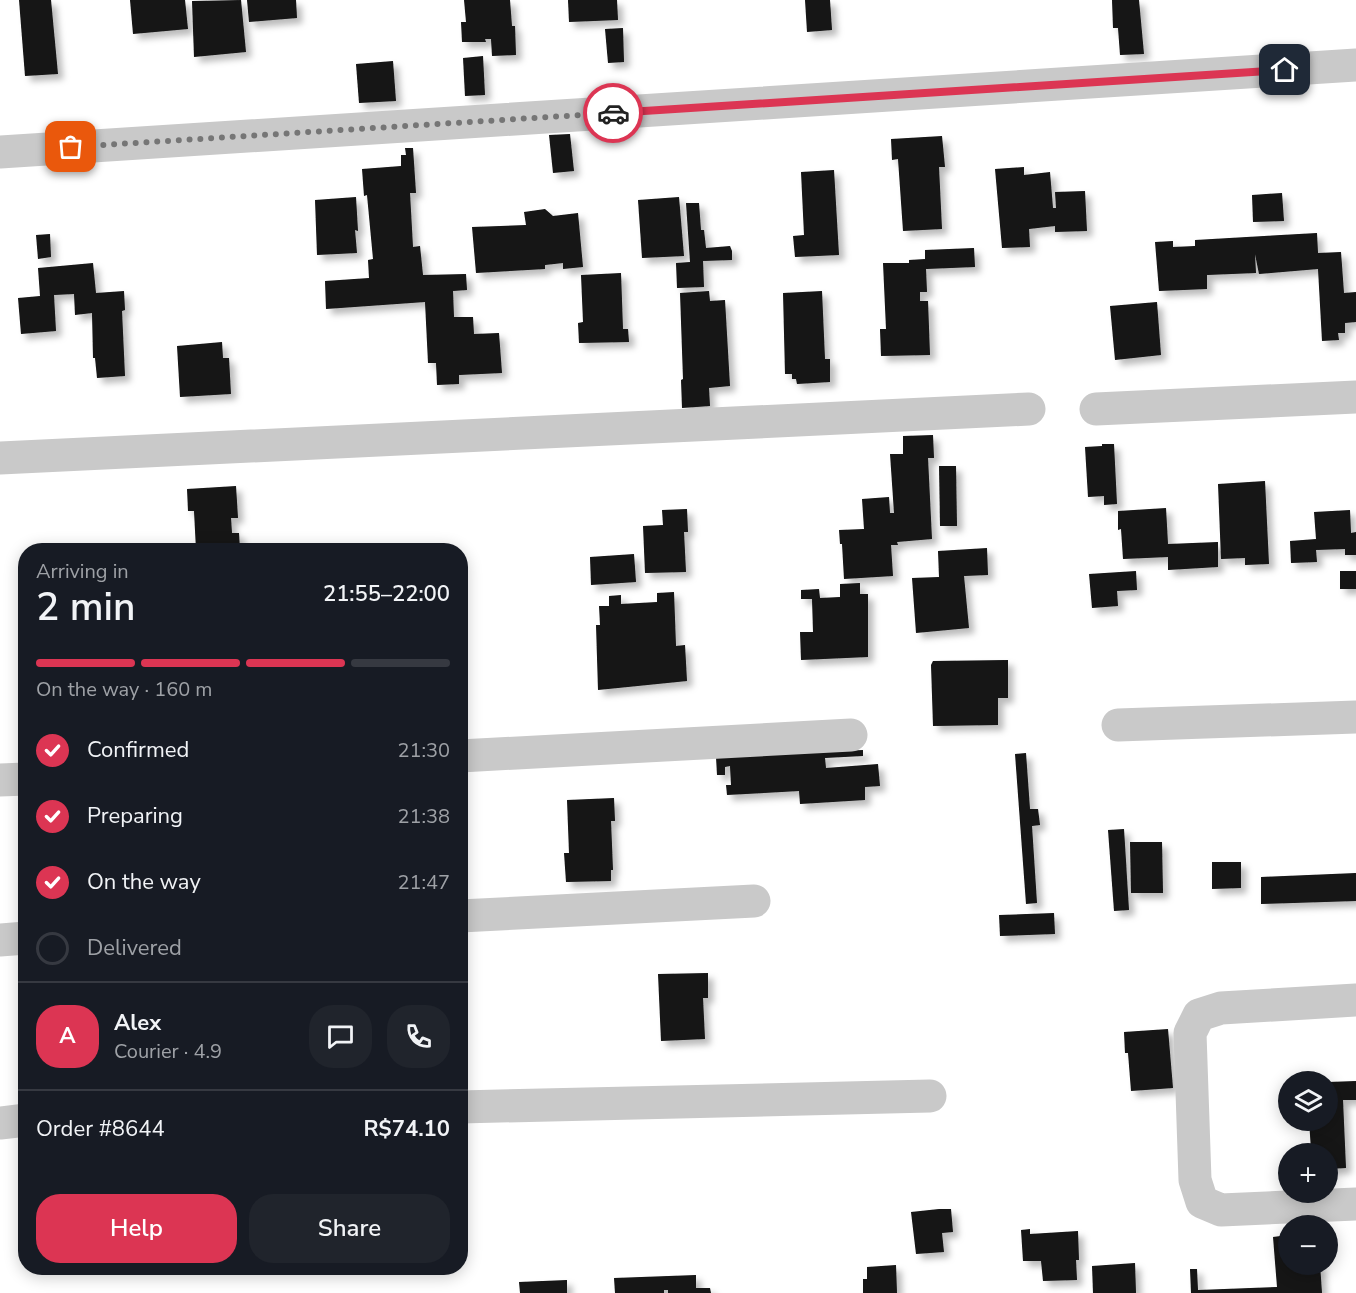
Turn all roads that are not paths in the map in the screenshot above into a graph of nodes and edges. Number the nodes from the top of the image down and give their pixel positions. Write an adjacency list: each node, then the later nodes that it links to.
1 (1356, 65): 2 (street)
2 (0, 152)
3 (1356, 397): 4 (street)
4 (1096, 409)
5 (1029, 410): 6 (street)
6 (0, 459)
7 (1356, 717): 8 (street)
8 (1119, 725)
9 (851, 735): 10 (street)
10 (468, 756)
11 (18, 779): 12 (street)
12 (0, 780)
13 (754, 901): 14 (street)
14 (468, 916)
15 (18, 938): 16 (street)
16 (0, 939)
17 (1356, 1000): 22 (street)
18 (930, 1096): 19 (street)
19 (468, 1107)
20 (18, 1121): 21 (street)
21 (0, 1123)
22 (1356, 1204)

